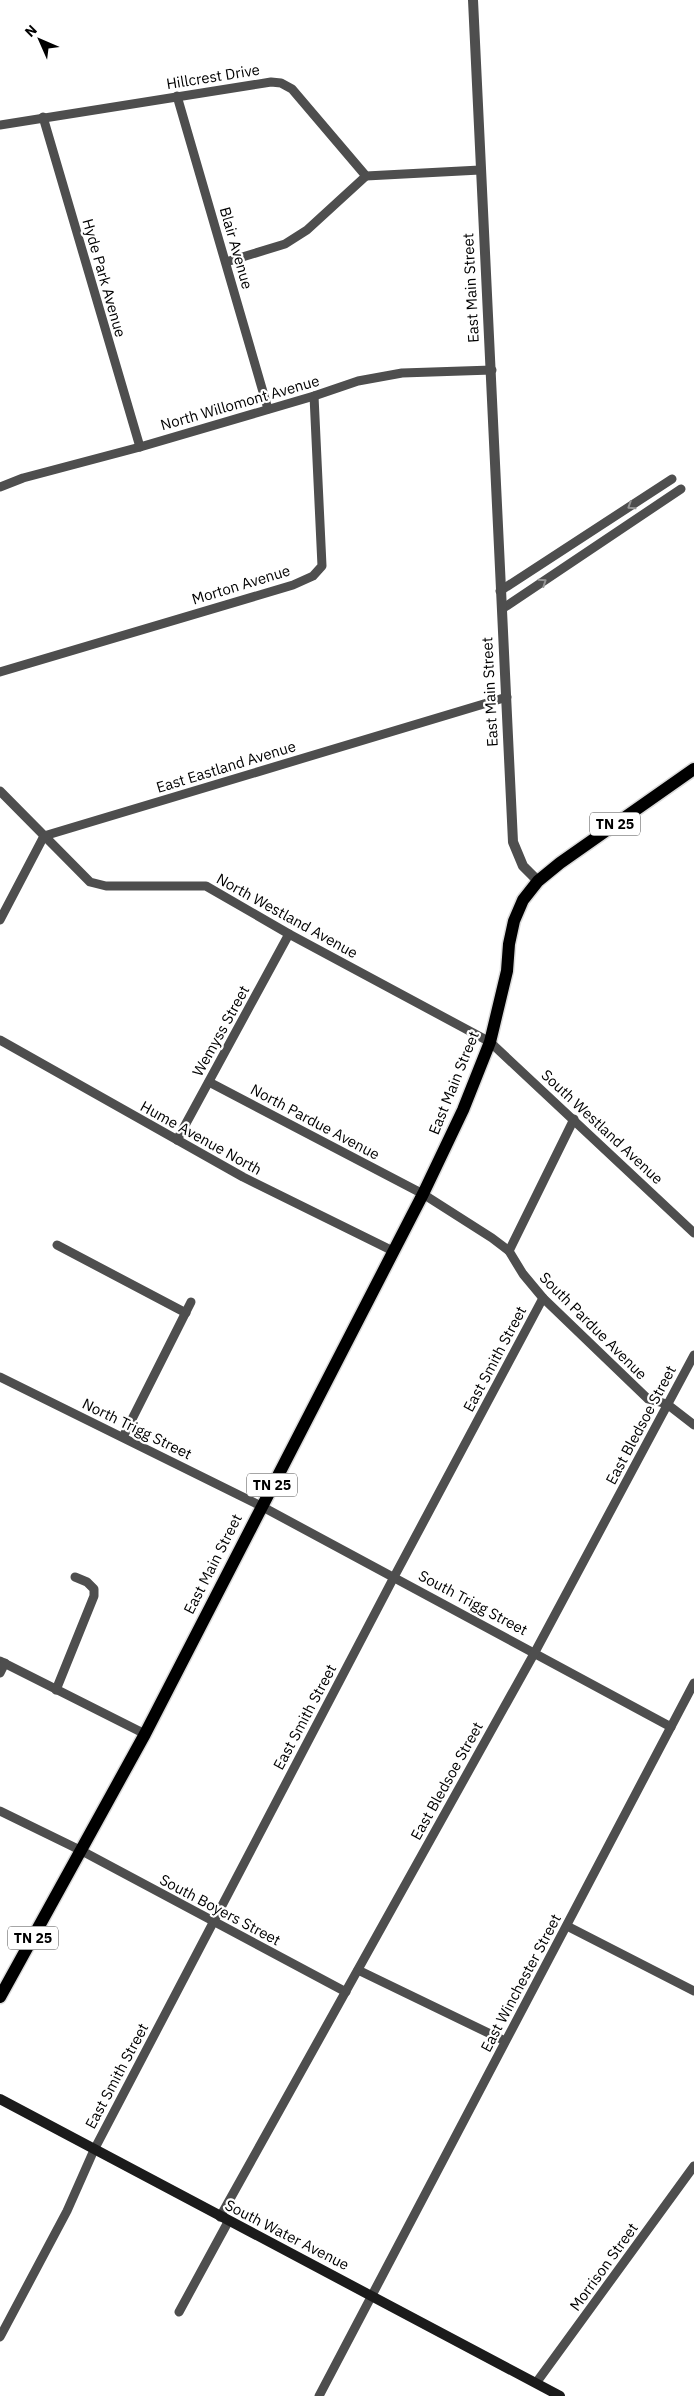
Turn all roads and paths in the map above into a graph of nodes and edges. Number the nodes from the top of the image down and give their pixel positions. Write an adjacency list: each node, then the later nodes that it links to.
1 (473, 0): 5 (street, East Main Street)
2 (177, 96): 3 (street, Hillcrest Drive); 6 (street, Hillcrest Drive); 7 (street, Blair Avenue)
3 (43, 117): 4 (street, Hillcrest Drive); 11 (street, Hyde Park Avenue)
4 (0, 126)
5 (480, 170): 6 (street); 8 (street, East Main Street)
6 (366, 176): 7 (street)
7 (226, 262): 10 (street, Blair Avenue)
8 (492, 370): 9 (street, North Willomont Avenue); 15 (street, East Main Street)
9 (314, 396): 10 (street, North Willomont Avenue); 17 (street, Morton Avenue)
10 (268, 408): 11 (street, North Willomont Avenue)
11 (140, 447): 13 (street, North Willomont Avenue)
12 (672, 479): 15 (street, one-way to 15)
13 (0, 487)
14 (681, 489): 16 (street, one-way to 14)
15 (500, 591): 16 (street, East Main Street)
16 (502, 609): 18 (street, East Main Street)
17 (0, 672)
18 (506, 697): 21 (street, East Eastland Avenue); 22 (street, East Main Street)
19 (694, 769): 22 (main road, TN 25)
20 (0, 791): 21 (street, North Westland Avenue)
21 (44, 836): 23 (street); 24 (street, North Westland Avenue)
22 (538, 881): 26 (main road, East Main Street / TN 25)
23 (0, 920)
24 (290, 934): 26 (street, North Westland Avenue); 27 (street, Wemyss Street)
25 (0, 1040): 29 (street, Hume Avenue North)
26 (490, 1042): 28 (street, South Westland Avenue); 31 (main road, East Main Street / TN 25)
27 (209, 1082): 29 (street, Wemyss Street); 30 (street, North Pardue Avenue)
28 (574, 1119): 32 (street, South Westland Avenue); 35 (street)
29 (176, 1140): 34 (street, Hume Avenue North)
30 (407, 1186): 31 (street, South Pardue Avenue)
31 (423, 1194): 34 (main road, East Main Street / TN 25); 35 (street, South Pardue Avenue)
32 (694, 1233)
33 (57, 1245): 38 (street)
34 (394, 1251): 44 (main road, East Main Street / TN 25)
35 (509, 1251): 36 (street, South Pardue Avenue)
36 (543, 1298): 41 (street, South Pardue Avenue); 46 (street, East Smith Street)
37 (191, 1302): 38 (street)
38 (186, 1313): 43 (street)
39 (694, 1354): 41 (street, East Bledsoe Street)
40 (0, 1377): 43 (street, North Trigg Street)
41 (667, 1404): 42 (street, South Pardue Avenue); 47 (street, East Bledsoe Street)
42 (694, 1425)
43 (123, 1437): 44 (street, North Trigg Street)
44 (261, 1506): 46 (street, South Trigg Street); 53 (main road, East Main Street / TN 25)
45 (75, 1577): 51 (street)
46 (394, 1577): 47 (street, South Trigg Street); 56 (street, East Smith Street)
47 (535, 1652): 52 (street, South Trigg Street); 58 (street, East Bledsoe Street)
48 (2, 1662): 49 (street); 51 (street)
49 (0, 1673)
50 (694, 1684): 52 (street, East Winchester Street)
51 (56, 1690): 53 (street)
52 (671, 1727): 57 (street, East Winchester Street)
53 (145, 1734): 55 (main road, East Main Street / TN 25)
54 (0, 1811): 55 (street, South Boyers Street)
55 (82, 1852): 56 (street, South Boyers Street); 61 (main road, East Main Street / TN 25)
56 (214, 1922): 59 (street, South Boyers Street); 64 (street, East Smith Street)
57 (567, 1926): 60 (street); 62 (street, East Winchester Street)
58 (358, 1970): 59 (street, East Bledsoe Street); 62 (street)
59 (346, 1992): 66 (street, East Bledsoe Street)
60 (694, 1992)
61 (0, 1997)
62 (505, 2040): 67 (street, East Winchester Street)
63 (0, 2099): 64 (main road, South Water Avenue)
64 (94, 2150): 66 (main road, South Water Avenue); 69 (street, East Smith Street)
65 (694, 2166): 70 (street, Morrison Street)
66 (224, 2220): 67 (main road, South Water Avenue); 68 (street, East Bledsoe Street)
67 (371, 2296): 70 (main road, South Water Avenue); 71 (street, East Winchester Street)
68 (179, 2312)
69 (0, 2337)
70 (536, 2383): 72 (main road, South Water Avenue)
71 (319, 2396)
72 (560, 2396)

